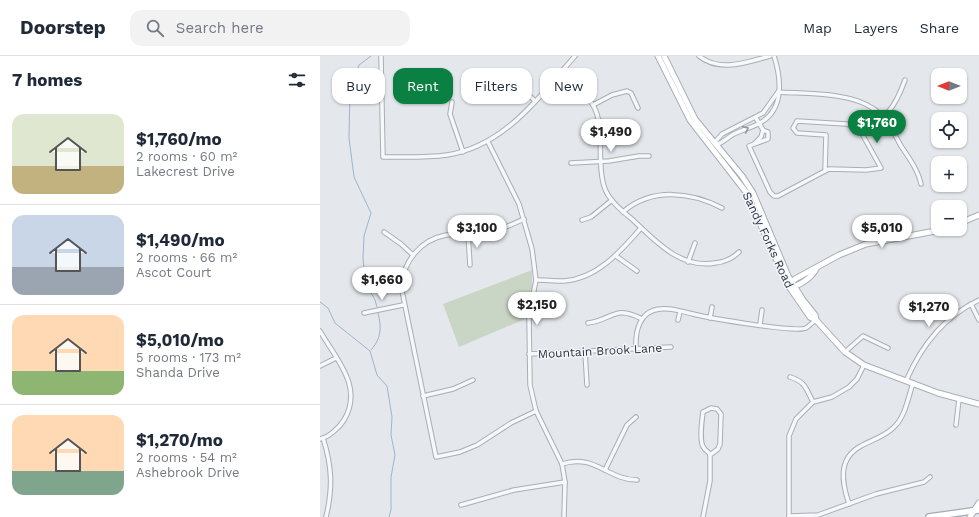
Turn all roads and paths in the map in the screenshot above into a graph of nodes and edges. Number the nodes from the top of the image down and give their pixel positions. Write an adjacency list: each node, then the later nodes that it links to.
1 (381, 56): 25 (street)
2 (575, 56): 8 (street)
3 (658, 56): 24 (street, Sandy Forks Road)
4 (664, 56): 24 (street, Sandy Forks Road)
5 (699, 56): 6 (street)
6 (770, 56)
7 (774, 56): 10 (street)
8 (565, 68)
9 (905, 80): 18 (street)
10 (778, 92): 17 (street); 18 (street); 19 (street)
11 (540, 96): 13 (street)
12 (532, 98): 13 (street)
13 (535, 101): 23 (street)
14 (452, 104): 25 (street)
15 (593, 105): 16 (street); 27 (street)
16 (638, 108)
17 (756, 118): 19 (street); 24 (street)
18 (883, 118): 21 (street); 30 (street)
19 (759, 123): 20 (street); 24 (street, one-way to 19)
20 (763, 130): 22 (street); 22 (street)
21 (861, 132): 29 (street); 29 (street)
22 (760, 140): 29 (street)
23 (488, 142): 25 (street); 35 (street)
24 (714, 145): 50 (street, Sandy Forks Road)
25 (463, 152)
26 (649, 156): 27 (street)
27 (601, 161): 28 (street); 31 (street)
28 (571, 163)
29 (825, 171)
30 (921, 184)
31 (612, 200): 33 (street); 36 (street)
32 (722, 208): 33 (street)
33 (623, 212): 38 (street)
34 (979, 215): 37 (street)
35 (524, 219): 41 (street); 49 (street)
36 (582, 220)
37 (967, 220)
38 (641, 228): 45 (street); 46 (street)
39 (384, 232): 44 (street)
40 (931, 232): 50 (street)
41 (468, 234): 44 (street); 47 (street)
42 (695, 243): 46 (street)
43 (739, 252): 46 (street)
44 (413, 255): 53 (street)
45 (616, 256): 48 (street); 49 (street)
46 (688, 262)
47 (470, 265)
48 (637, 271)
49 (536, 280): 71 (street)
50 (792, 285): 61 (street, Sandy Forks Road)
51 (979, 300): 52 (street)
52 (971, 304): 62 (street); 77 (street)
53 (403, 305): 57 (street); 80 (street)
54 (712, 307): 58 (street)
55 (762, 310): 64 (street)
56 (680, 312): 58 (street); 59 (street); 60 (street)
57 (364, 313)
58 (710, 318): 64 (street)
59 (642, 319): 63 (street); 68 (street)
60 (678, 320)
61 (816, 320): 64 (street); 70 (street, Sandy Forks Road)
62 (979, 320)
63 (588, 323)
64 (760, 324)
65 (320, 331): 72 (street)
66 (672, 347): 68 (street, Mountain Brook Lane)
67 (888, 348): 70 (street)
68 (636, 349): 69 (street, Mountain Brook Lane)
69 (585, 352): 71 (street, Mountain Brook Lane); 79 (street)
70 (845, 352): 73 (street, Sandy Forks Road)
71 (529, 354): 84 (street)
72 (336, 358): 74 (street); 87 (street)
73 (864, 365): 77 (street, Sandy Forks Road); 82 (street)
74 (320, 366)
75 (790, 377): 82 (street)
76 (473, 380): 80 (street)
77 (906, 381): 78 (street, Sandy Forks Road)
78 (913, 384): 81 (street, Sandy Forks Road); 95 (street)
79 (587, 385)
80 (423, 396): 84 (street)
81 (959, 399): 83 (street, Sandy Forks Road); 86 (street)
82 (813, 402): 98 (street)
83 (979, 404)
84 (536, 411): 89 (street)
85 (636, 417): 90 (street)
86 (956, 425)
87 (322, 439): 99 (street)
88 (710, 455): 88 (street); 101 (street)
89 (562, 464): 90 (street); 93 (street)
90 (605, 470): 92 (street)
91 (930, 478): 95 (street)
92 (637, 480)
93 (565, 482): 96 (street); 100 (street)
94 (979, 503): 97 (street)
95 (849, 504): 98 (street)
96 (461, 505)
97 (976, 510): 102 (main road); 103 (street)
98 (789, 516)
99 (326, 517)
100 (564, 517)
101 (703, 517)
102 (931, 517)
103 (970, 517)

